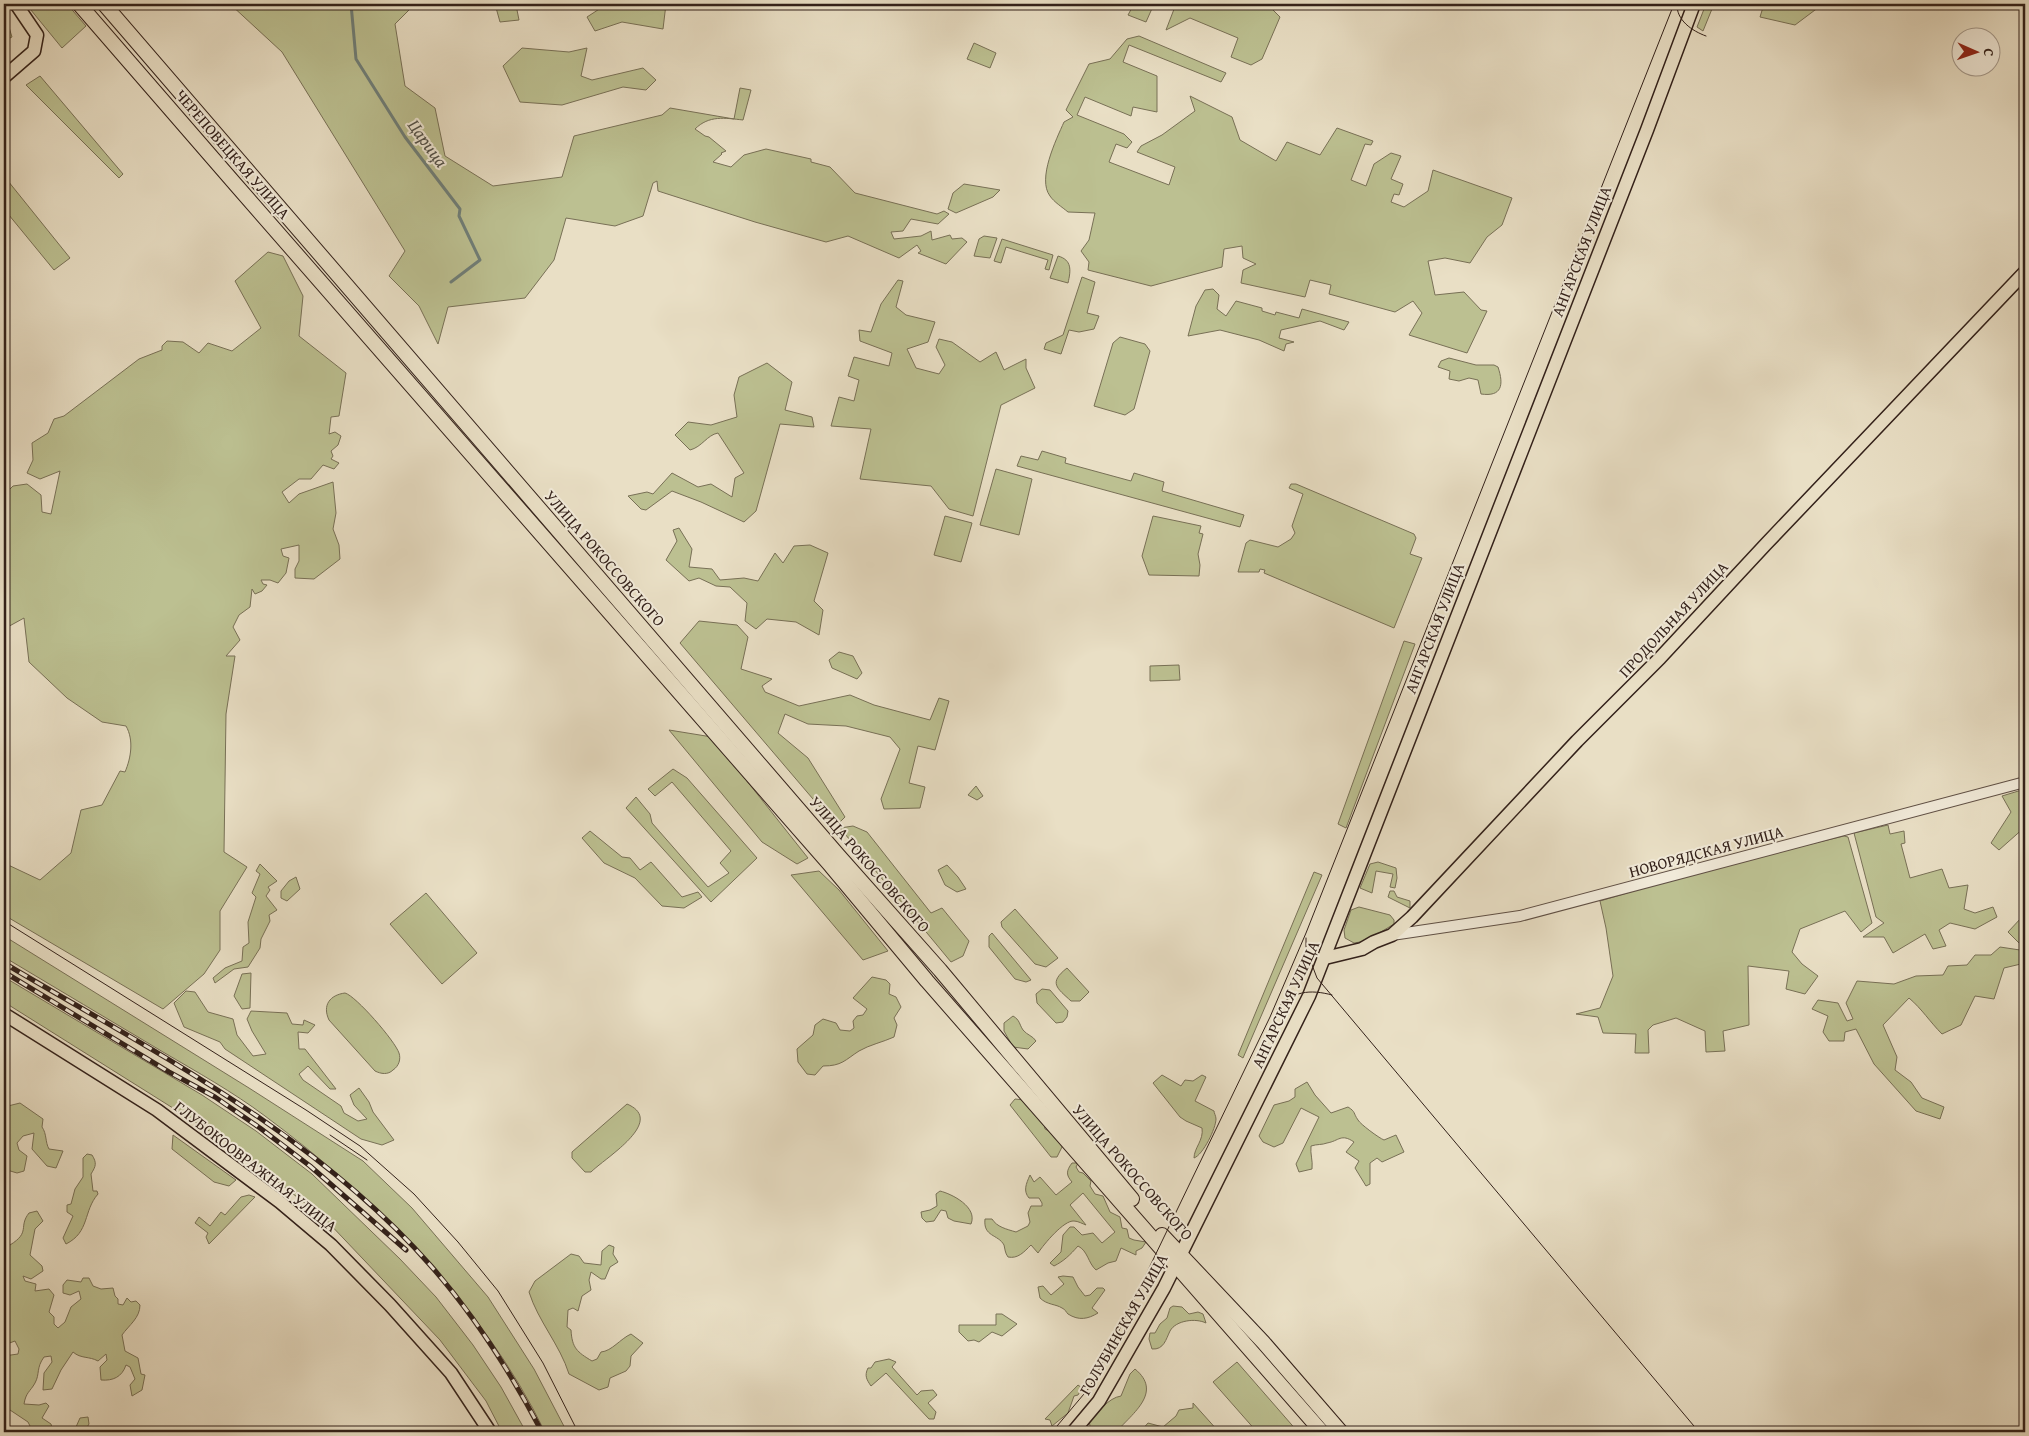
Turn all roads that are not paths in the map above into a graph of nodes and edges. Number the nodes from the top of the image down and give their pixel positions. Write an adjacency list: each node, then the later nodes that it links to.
1 (16, 4): 5 (main road)
2 (79, 4): 8 (highway, ЧЕРЕПОВЕЦКАЯ УЛИЦА)
3 (104, 4): 7 (highway, ЧЕРЕПОВЕЦКАЯ УЛИЦА)
4 (1694, 4): 11 (main road, АНГАРСКАЯ УЛИЦА)
5 (4, 76)
6 (2025, 272): 10 (main road, ПРОДОЛЬНАЯ УЛИЦА)
7 (374, 317): 13 (highway, УЛИЦА РОКОССОВСКОГО)
8 (361, 326): 13 (highway, УЛИЦА РОКОССОВСКОГО)
9 (2025, 782): 10 (street, НОВОРЯДСКАЯ УЛИЦА)
10 (1392, 935): 11 (main road, ПРОДОЛЬНАЯ УЛИЦА)
11 (1325, 958): 13 (main road, АНГАРСКАЯ УЛИЦА)
12 (4, 1014): 14 (main road, ГЛУБОКООВРАЖНАЯ УЛИЦА)
13 (1179, 1260): 15 (main road, ГОЛУБИНСКАЯ УЛИЦА); 16 (highway, УЛИЦА РОКОССОВСКОГО); 17 (highway, УЛИЦА РОКОССОВСКОГО)
14 (490, 1432)
15 (1073, 1432)
16 (1322, 1432)
17 (1341, 1432)

